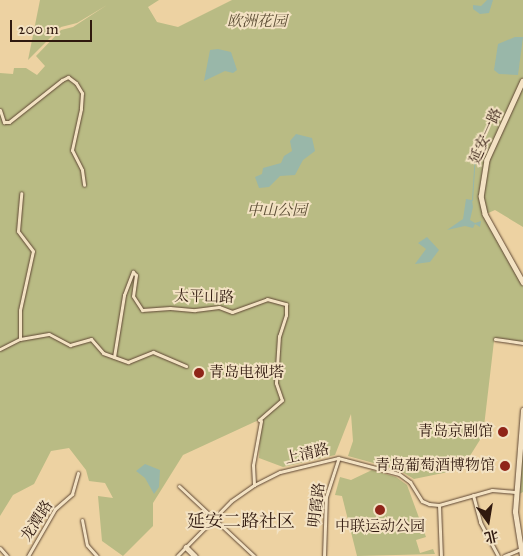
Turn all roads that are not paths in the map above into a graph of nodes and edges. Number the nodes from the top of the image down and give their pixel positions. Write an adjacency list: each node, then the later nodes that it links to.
1 (523, 81): 5 (main road, 延安一路)
2 (0, 110): 3 (street)
3 (84, 185)
4 (20, 193): 6 (street)
5 (523, 282)
6 (20, 339): 9 (street); 10 (street)
7 (495, 339): 8 (street)
8 (523, 343)
9 (0, 349)
10 (114, 357): 11 (street); 15 (street, 太平山路)
11 (186, 366)
12 (523, 410): 17 (main road)
13 (338, 458): 15 (street, 上清路); 19 (street, 上清路); 31 (street, 明霞路)
14 (78, 473): 26 (street, 龙潭路)
15 (254, 485): 20 (street, 上清路)
16 (179, 486): 20 (street)
17 (515, 492): 18 (street); 24 (main road)
18 (473, 495): 19 (street); 33 (street)
19 (438, 505): 32 (street)
20 (215, 518): 22 (street, 上清路); 30 (street)
21 (82, 520): 27 (street)
22 (186, 547): 28 (street, 上清路); 29 (main road)
23 (0, 548): 25 (street)
24 (522, 549): 34 (street); 35 (main road)
25 (7, 556)
26 (28, 556)
27 (98, 556)
28 (177, 556)
29 (195, 556)
30 (254, 556)
31 (324, 556)
32 (441, 556)
33 (498, 556)
34 (504, 556)
35 (522, 556)

